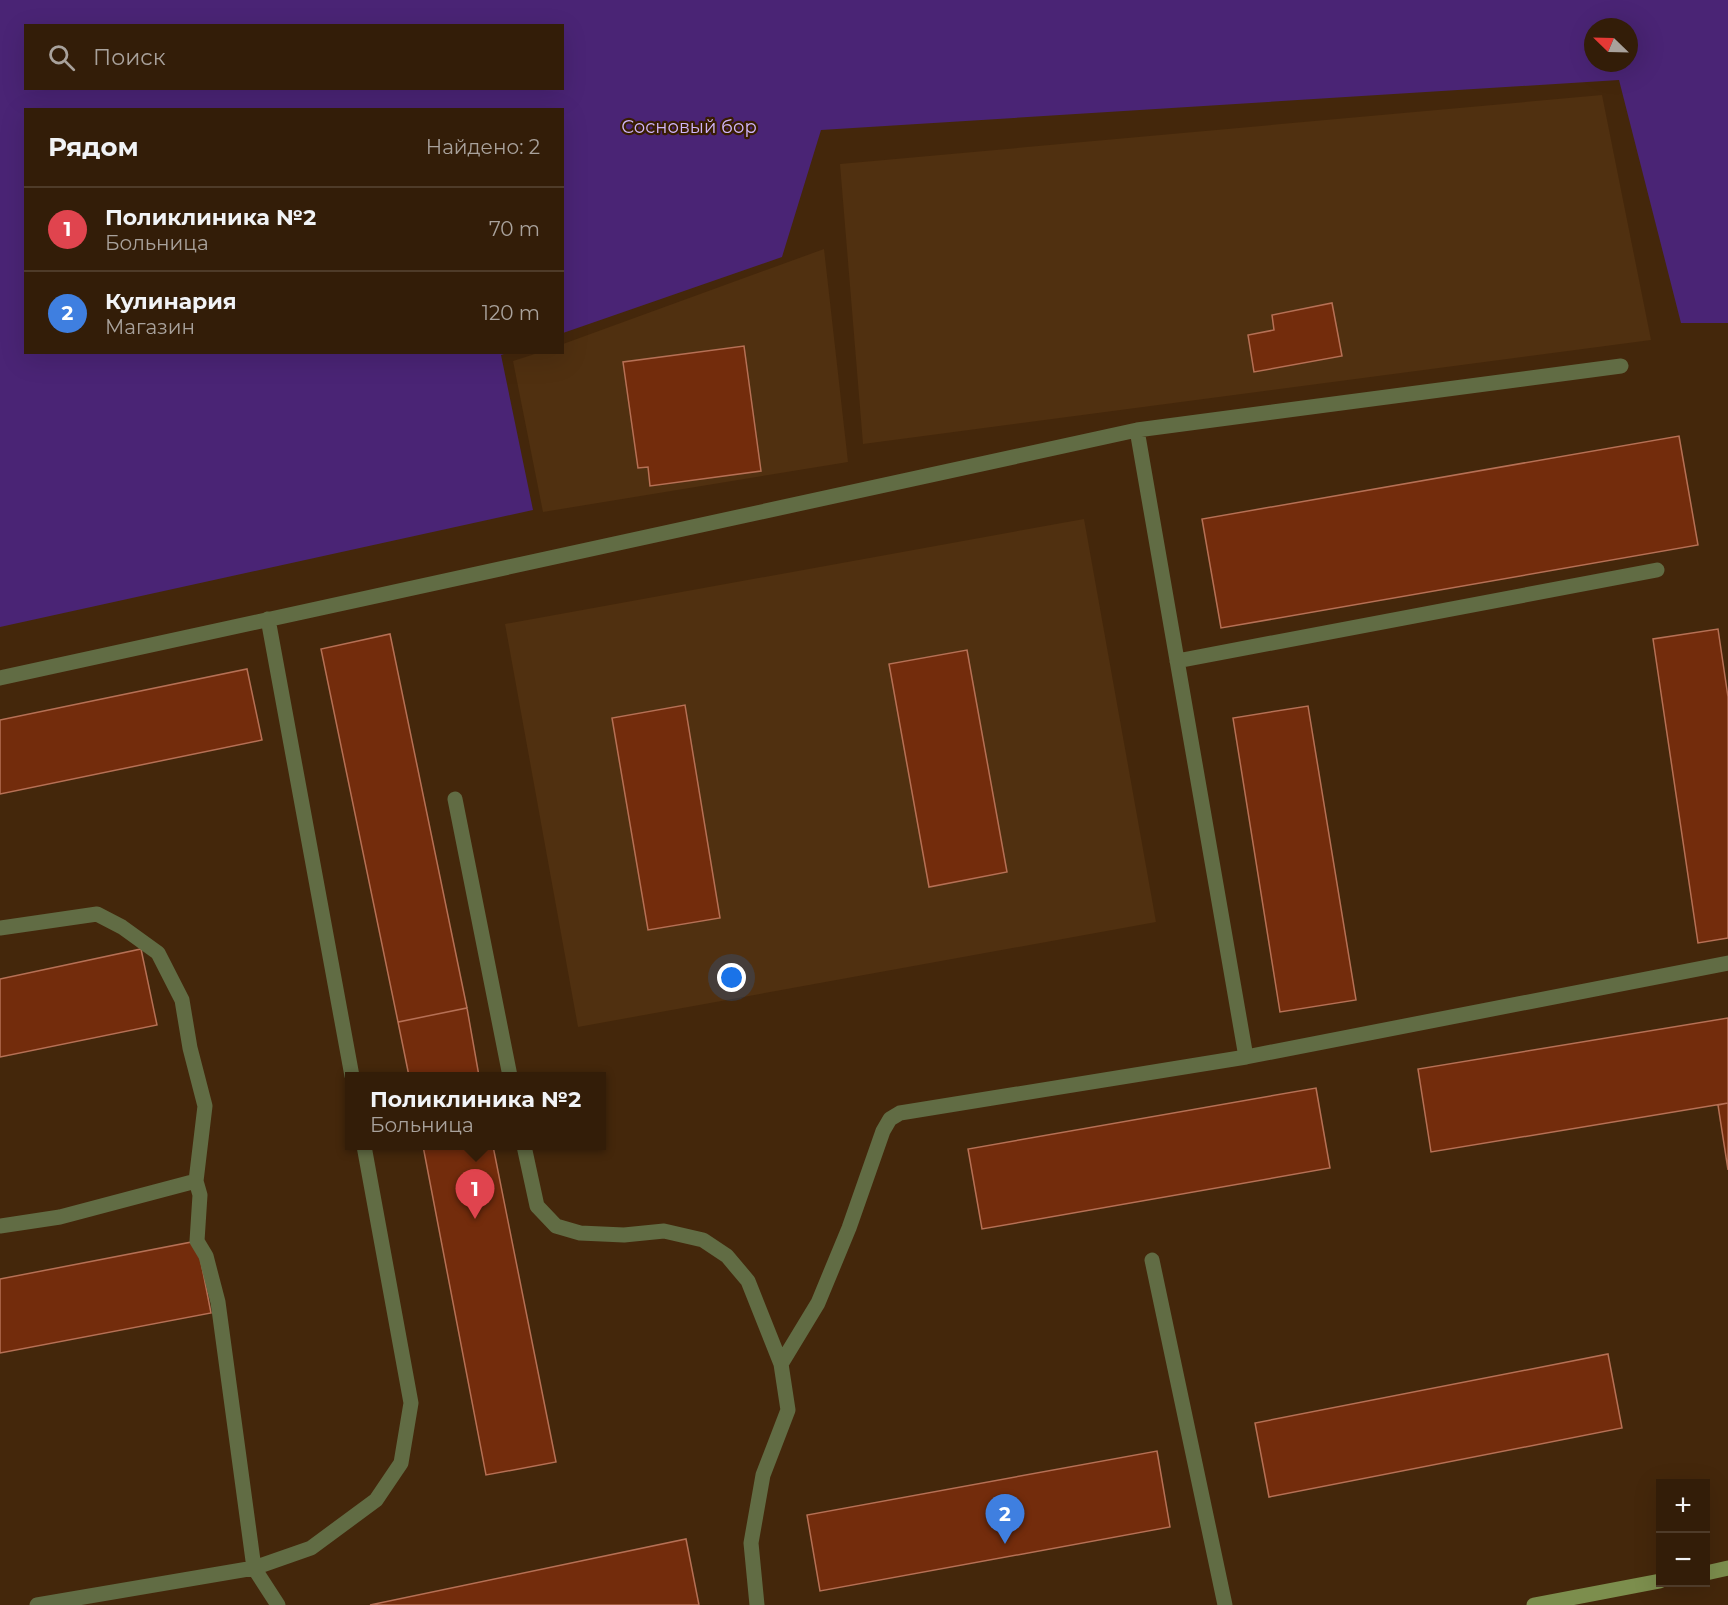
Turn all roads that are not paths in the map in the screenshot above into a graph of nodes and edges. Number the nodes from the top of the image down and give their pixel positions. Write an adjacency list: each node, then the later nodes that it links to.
1 (1621, 366): 2 (street)
2 (1137, 430): 4 (street); 5 (street)
3 (1657, 570): 5 (street)
4 (268, 619): 6 (street); 11 (street)
5 (1177, 661): 10 (street)
6 (0, 678)
7 (455, 799): 12 (street)
8 (0, 928): 15 (street)
9 (1728, 963): 10 (street)
10 (1246, 1057): 18 (street)
11 (351, 1072)
12 (509, 1072)
13 (365, 1150): 19 (street)
14 (525, 1150): 18 (street)
15 (196, 1181): 16 (street); 19 (street)
16 (0, 1226)
17 (1152, 1260): 26 (street)
18 (781, 1364): 25 (street)
19 (254, 1568): 23 (street); 24 (street)
20 (1728, 1568): 21 (main road)
21 (1710, 1572)
22 (1656, 1582): 27 (main road)
23 (38, 1605)
24 (278, 1605)
25 (757, 1605)
26 (1226, 1605)
27 (1534, 1605)

